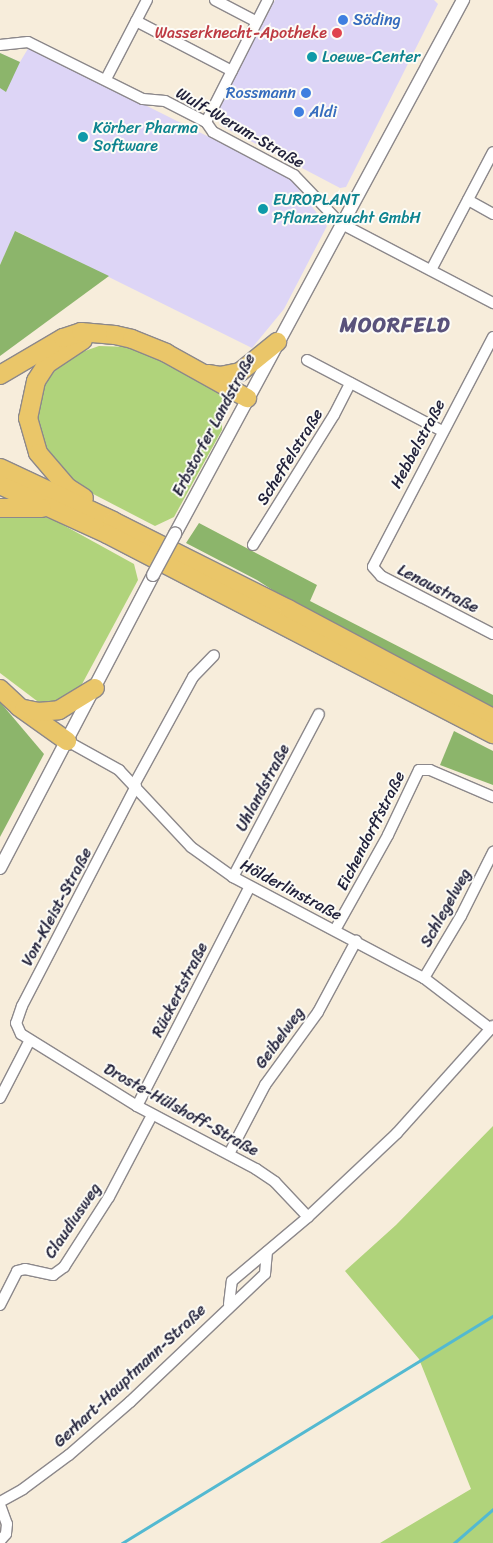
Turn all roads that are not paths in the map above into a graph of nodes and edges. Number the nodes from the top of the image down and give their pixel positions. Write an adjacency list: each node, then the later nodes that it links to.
1 (147, 0): 5 (street)
2 (215, 0): 6 (street)
3 (268, 0): 6 (street)
4 (463, 0): 14 (street, Erbstorfer Landstraße)
5 (136, 21): 8 (street); 9 (street)
6 (257, 22): 8 (street)
7 (0, 45): 9 (street, Wulf-Werum-Straße)
8 (232, 71): 10 (street)
9 (106, 79): 10 (street, Wulf-Werum-Straße)
10 (206, 122): 14 (street, Wulf-Werum-Straße)
11 (493, 152): 12 (street)
12 (468, 200): 13 (street); 15 (street)
13 (493, 214)
14 (340, 223): 15 (street, Wulf-Werum-Straße); 19 (street, Erbstorfer Landstraße)
15 (431, 270): 16 (street, Wulf-Werum-Straße)
16 (493, 303)
17 (99, 334): 21 (highway); 22 (highway); 30 (highway)
18 (493, 337): 25 (street, Hebbelstraße)
19 (277, 342): 21 (highway); 24 (street, Erbstorfer Landstraße)
20 (307, 360): 23 (street)
21 (203, 373): 24 (highway)
22 (0, 375)
23 (350, 383): 25 (street); 31 (street, Scheffelstraße)
24 (247, 398): 35 (street, Erbstorfer Landstraße, bridge)
25 (442, 431): 32 (street, Hebbelstraße)
26 (0, 468): 30 (highway)
27 (0, 485): 29 (highway)
28 (0, 508): 29 (highway)
29 (50, 508): 40 (highway)
30 (113, 521): 39 (highway)
31 (253, 545)
32 (373, 567): 33 (street, Lenaustraße)
33 (493, 634)
34 (214, 655): 42 (street)
35 (95, 688): 37 (highway); 41 (street, Erbstorfer Landstraße)
36 (0, 689): 37 (highway)
37 (19, 707): 41 (highway)
38 (319, 714): 46 (street, Uhlandstraße)
39 (493, 718)
40 (493, 734)
41 (67, 741): 42 (street, Hölderlinstraße); 45 (street, Erbstorfer Landstraße)
42 (136, 785): 46 (street, Hölderlinstraße); 52 (street, Von-Kleist-Straße)
43 (493, 797): 48 (street, Eichendorffstraße)
44 (493, 852): 50 (street, Schlegelweg)
45 (0, 868)
46 (233, 877): 47 (street, Hölderlinstraße)
47 (250, 888): 48 (street, Hölderlinstraße); 54 (street, Rückertstraße)
48 (335, 930): 49 (street, Hölderlinstraße)
49 (356, 941): 50 (street, Hölderlinstraße); 56 (street, Geibelweg)
50 (424, 978): 51 (street, Hölderlinstraße)
51 (492, 1028): 57 (street, Gerhart-Hauptmann-Straße)
52 (30, 1040): 53 (street); 54 (street, Droste-Hülshoff-Straße)
53 (0, 1098)
54 (137, 1106): 55 (street, Droste-Hülshoff-Straße)
55 (152, 1114): 56 (street, Droste-Hülshoff-Straße); 60 (street, Claudiusweg)
56 (229, 1154): 57 (street, Droste-Hülshoff-Straße)
57 (308, 1217): 58 (street, Gerhart-Hauptmann-Straße)
58 (266, 1252): 59 (street, Gerhart-Hauptmann-Straße); 59 (street, Gerhart-Hauptmann-Straße)
59 (229, 1304): 61 (street, Gerhart-Hauptmann-Straße)
60 (0, 1306)
61 (0, 1504): 62 (street)
62 (3, 1538)

